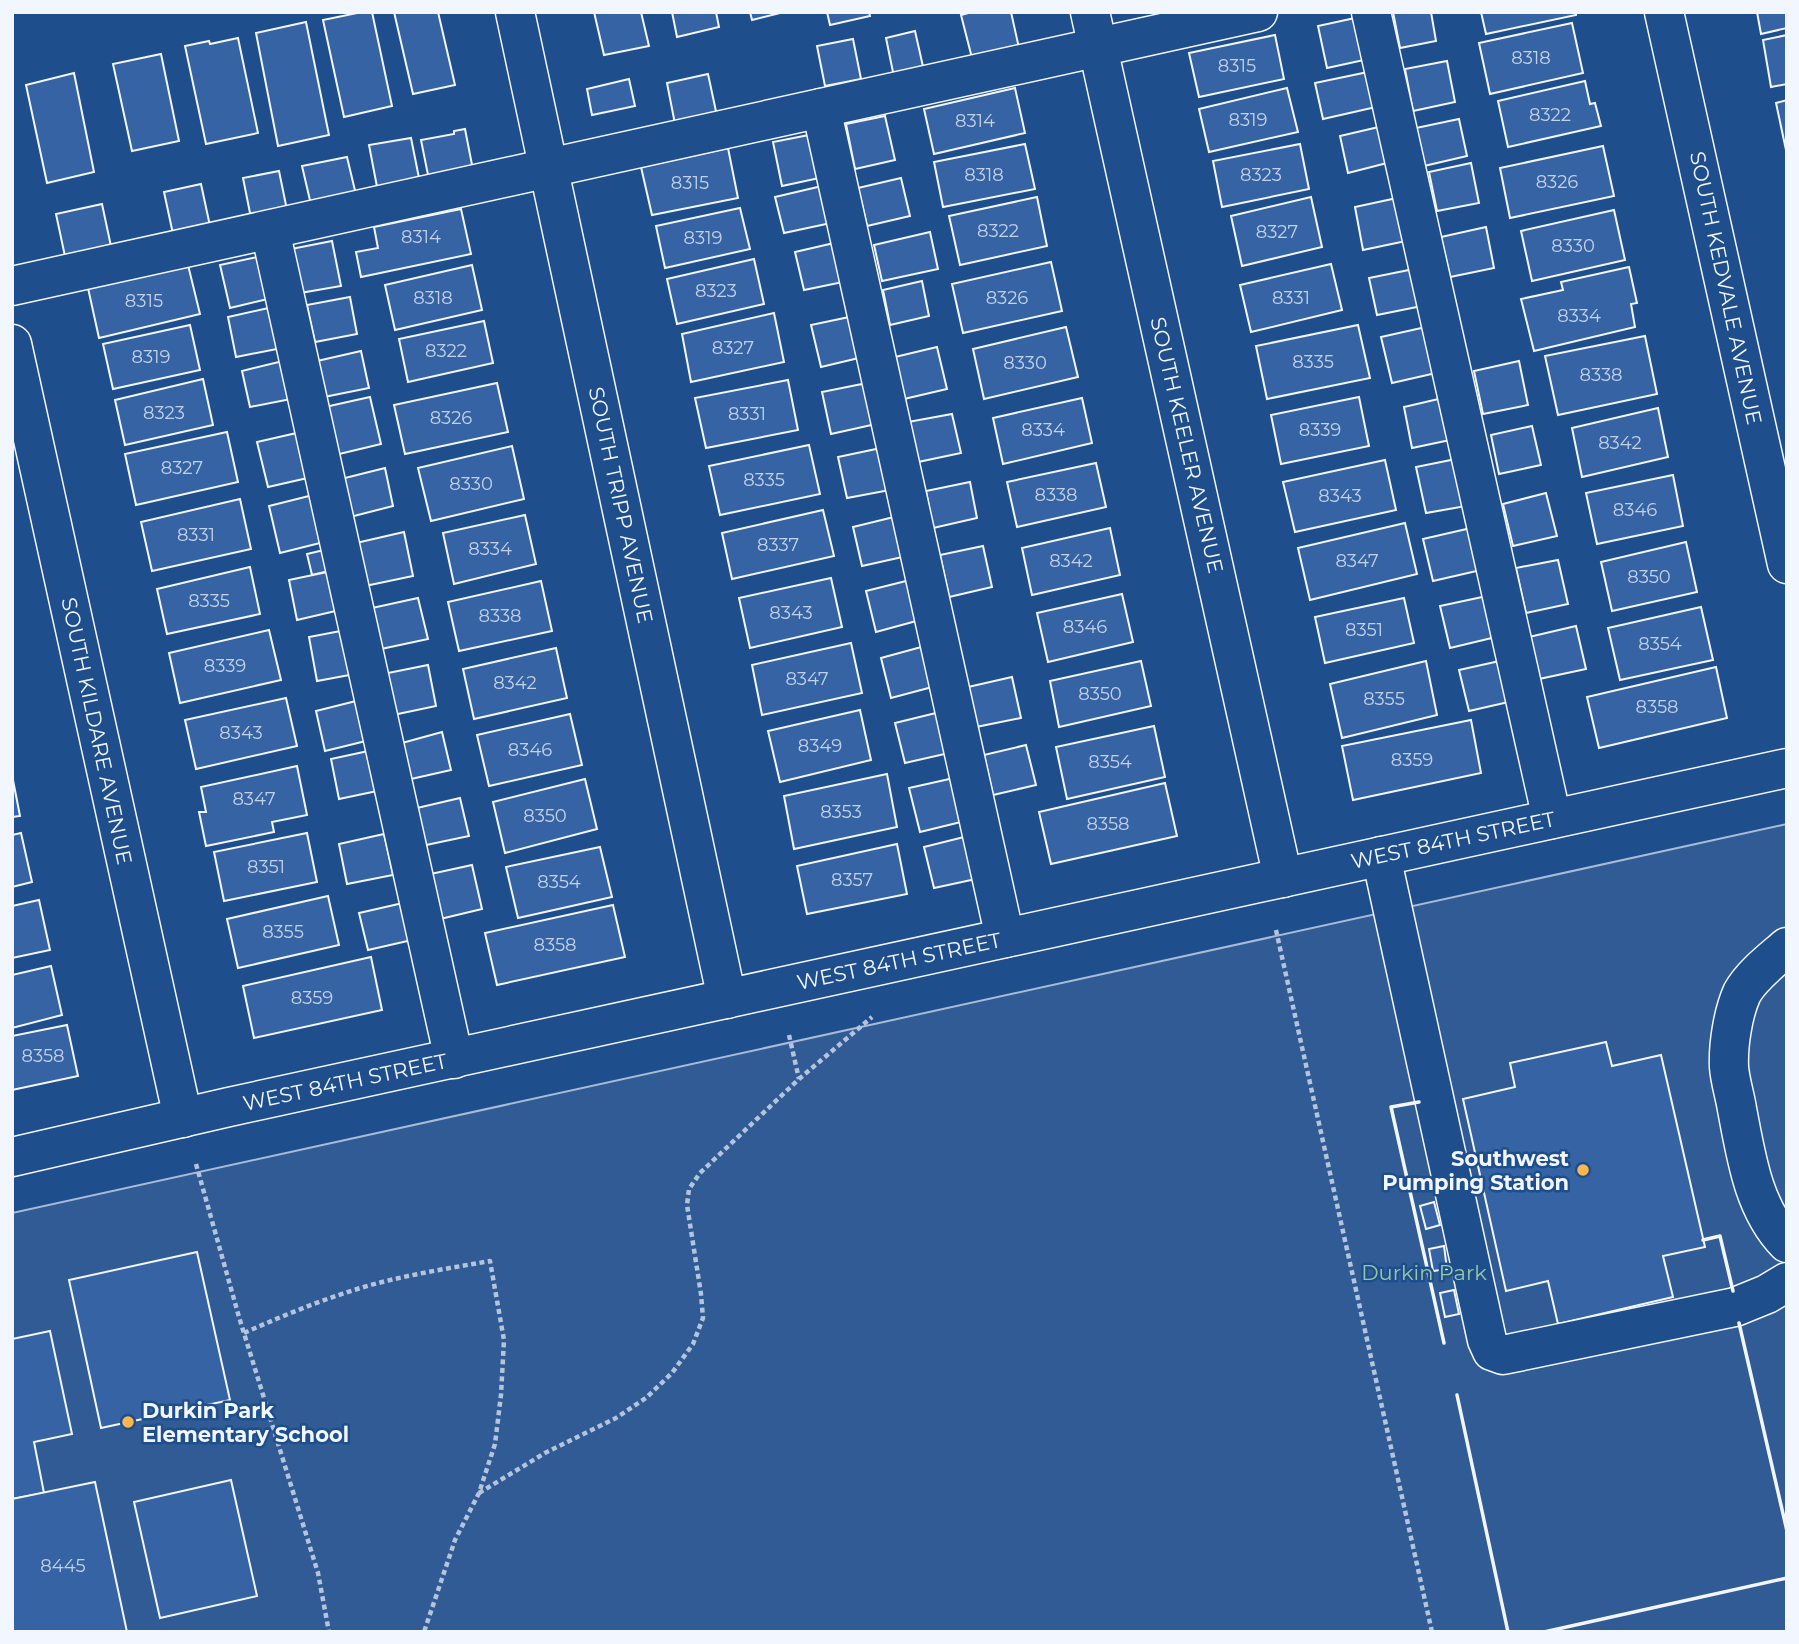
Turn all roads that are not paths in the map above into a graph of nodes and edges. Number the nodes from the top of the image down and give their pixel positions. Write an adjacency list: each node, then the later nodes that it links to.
1 (515, 12): 7 (street, SOUTH TRIPP AVENUE)
2 (1258, 12): 5 (street)
3 (1371, 12): 13 (street)
4 (1664, 12): 11 (street, SOUTH KEDVALE AVENUE)
5 (1094, 29): 6 (street); 15 (street, SOUTH KEELER AVENUE)
6 (821, 108): 7 (street); 16 (street)
7 (548, 169): 8 (street); 18 (street, SOUTH TRIPP AVENUE)
8 (270, 230): 9 (street); 19 (street)
9 (12, 286)
10 (12, 344): 20 (street, SOUTH KILDARE AVENUE)
11 (1787, 564)
12 (1787, 768): 13 (street, WEST 84TH STREET)
13 (1552, 818): 14 (street, WEST 84TH STREET)
14 (1381, 856): 15 (street, WEST 84TH STREET); 23 (street)
15 (1283, 878): 16 (street, WEST 84TH STREET)
16 (1004, 938): 18 (street, WEST 84TH STREET)
17 (1787, 947): 22 (street)
18 (727, 999): 19 (street, WEST 84TH STREET)
19 (454, 1059): 20 (street, WEST 84TH STREET)
20 (183, 1118): 21 (street, WEST 84TH STREET)
21 (12, 1157)
22 (1787, 1243)
23 (1787, 1282)

